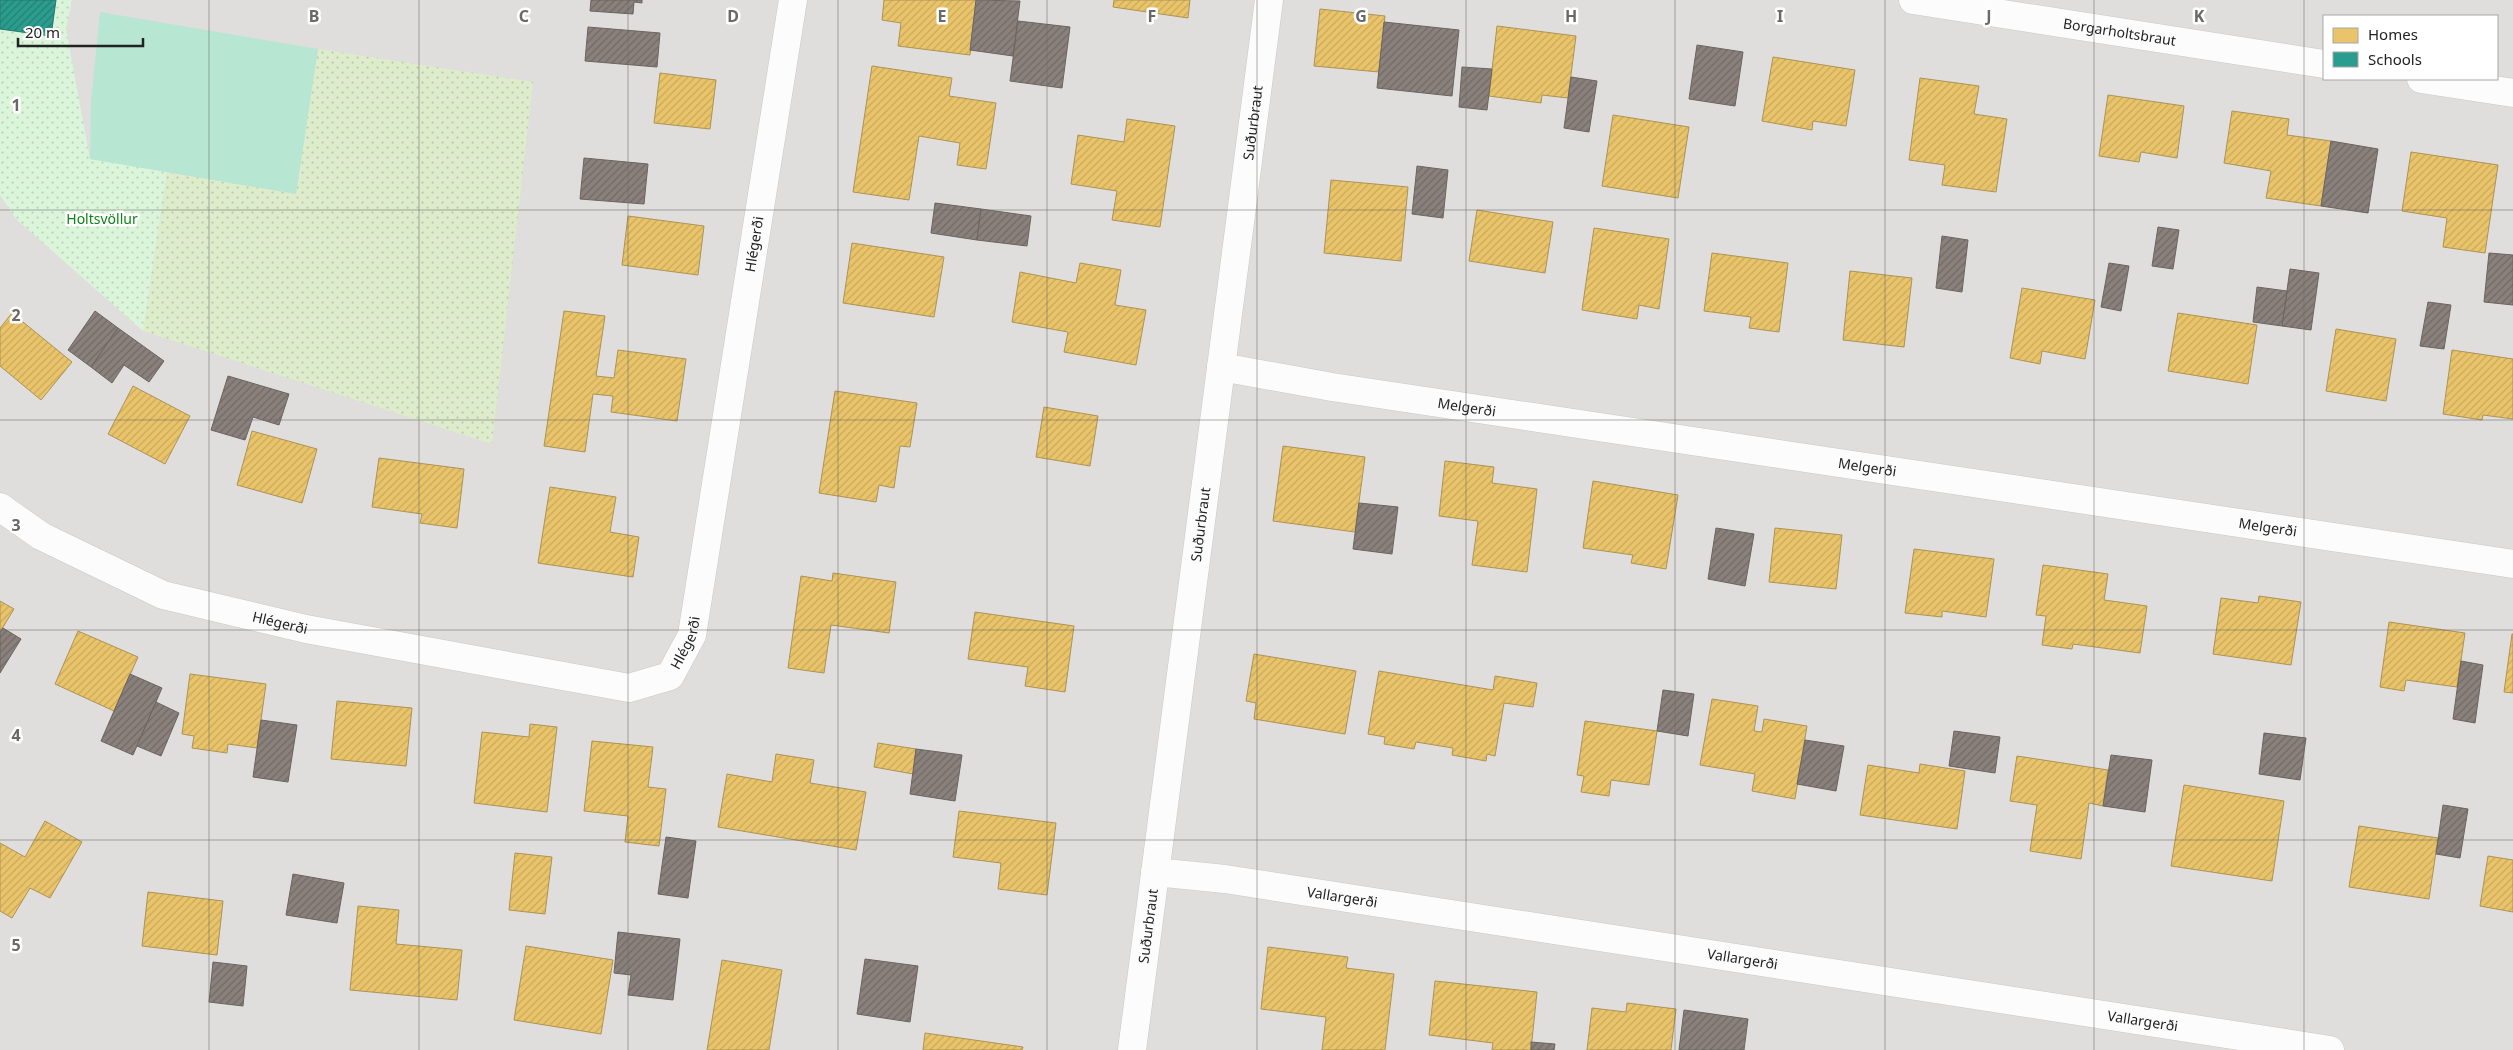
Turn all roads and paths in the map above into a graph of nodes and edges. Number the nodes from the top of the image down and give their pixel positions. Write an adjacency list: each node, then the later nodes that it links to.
1 (793, 0): 8 (street, Hlégerði)
2 (1269, 0): 7 (street, Suðurbraut)
3 (1913, 0): 4 (street, Borgarholtsbraut)
4 (2323, 64)
5 (2428, 80): 6 (street)
6 (2513, 93)
7 (1221, 367): 9 (street, Melgerði); 10 (street, Suðurbraut)
8 (0, 507)
9 (2513, 564)
10 (1155, 872): 11 (street, Suðurbraut); 12 (street, Vallargerði)
11 (1132, 1050)
12 (2330, 1050)

